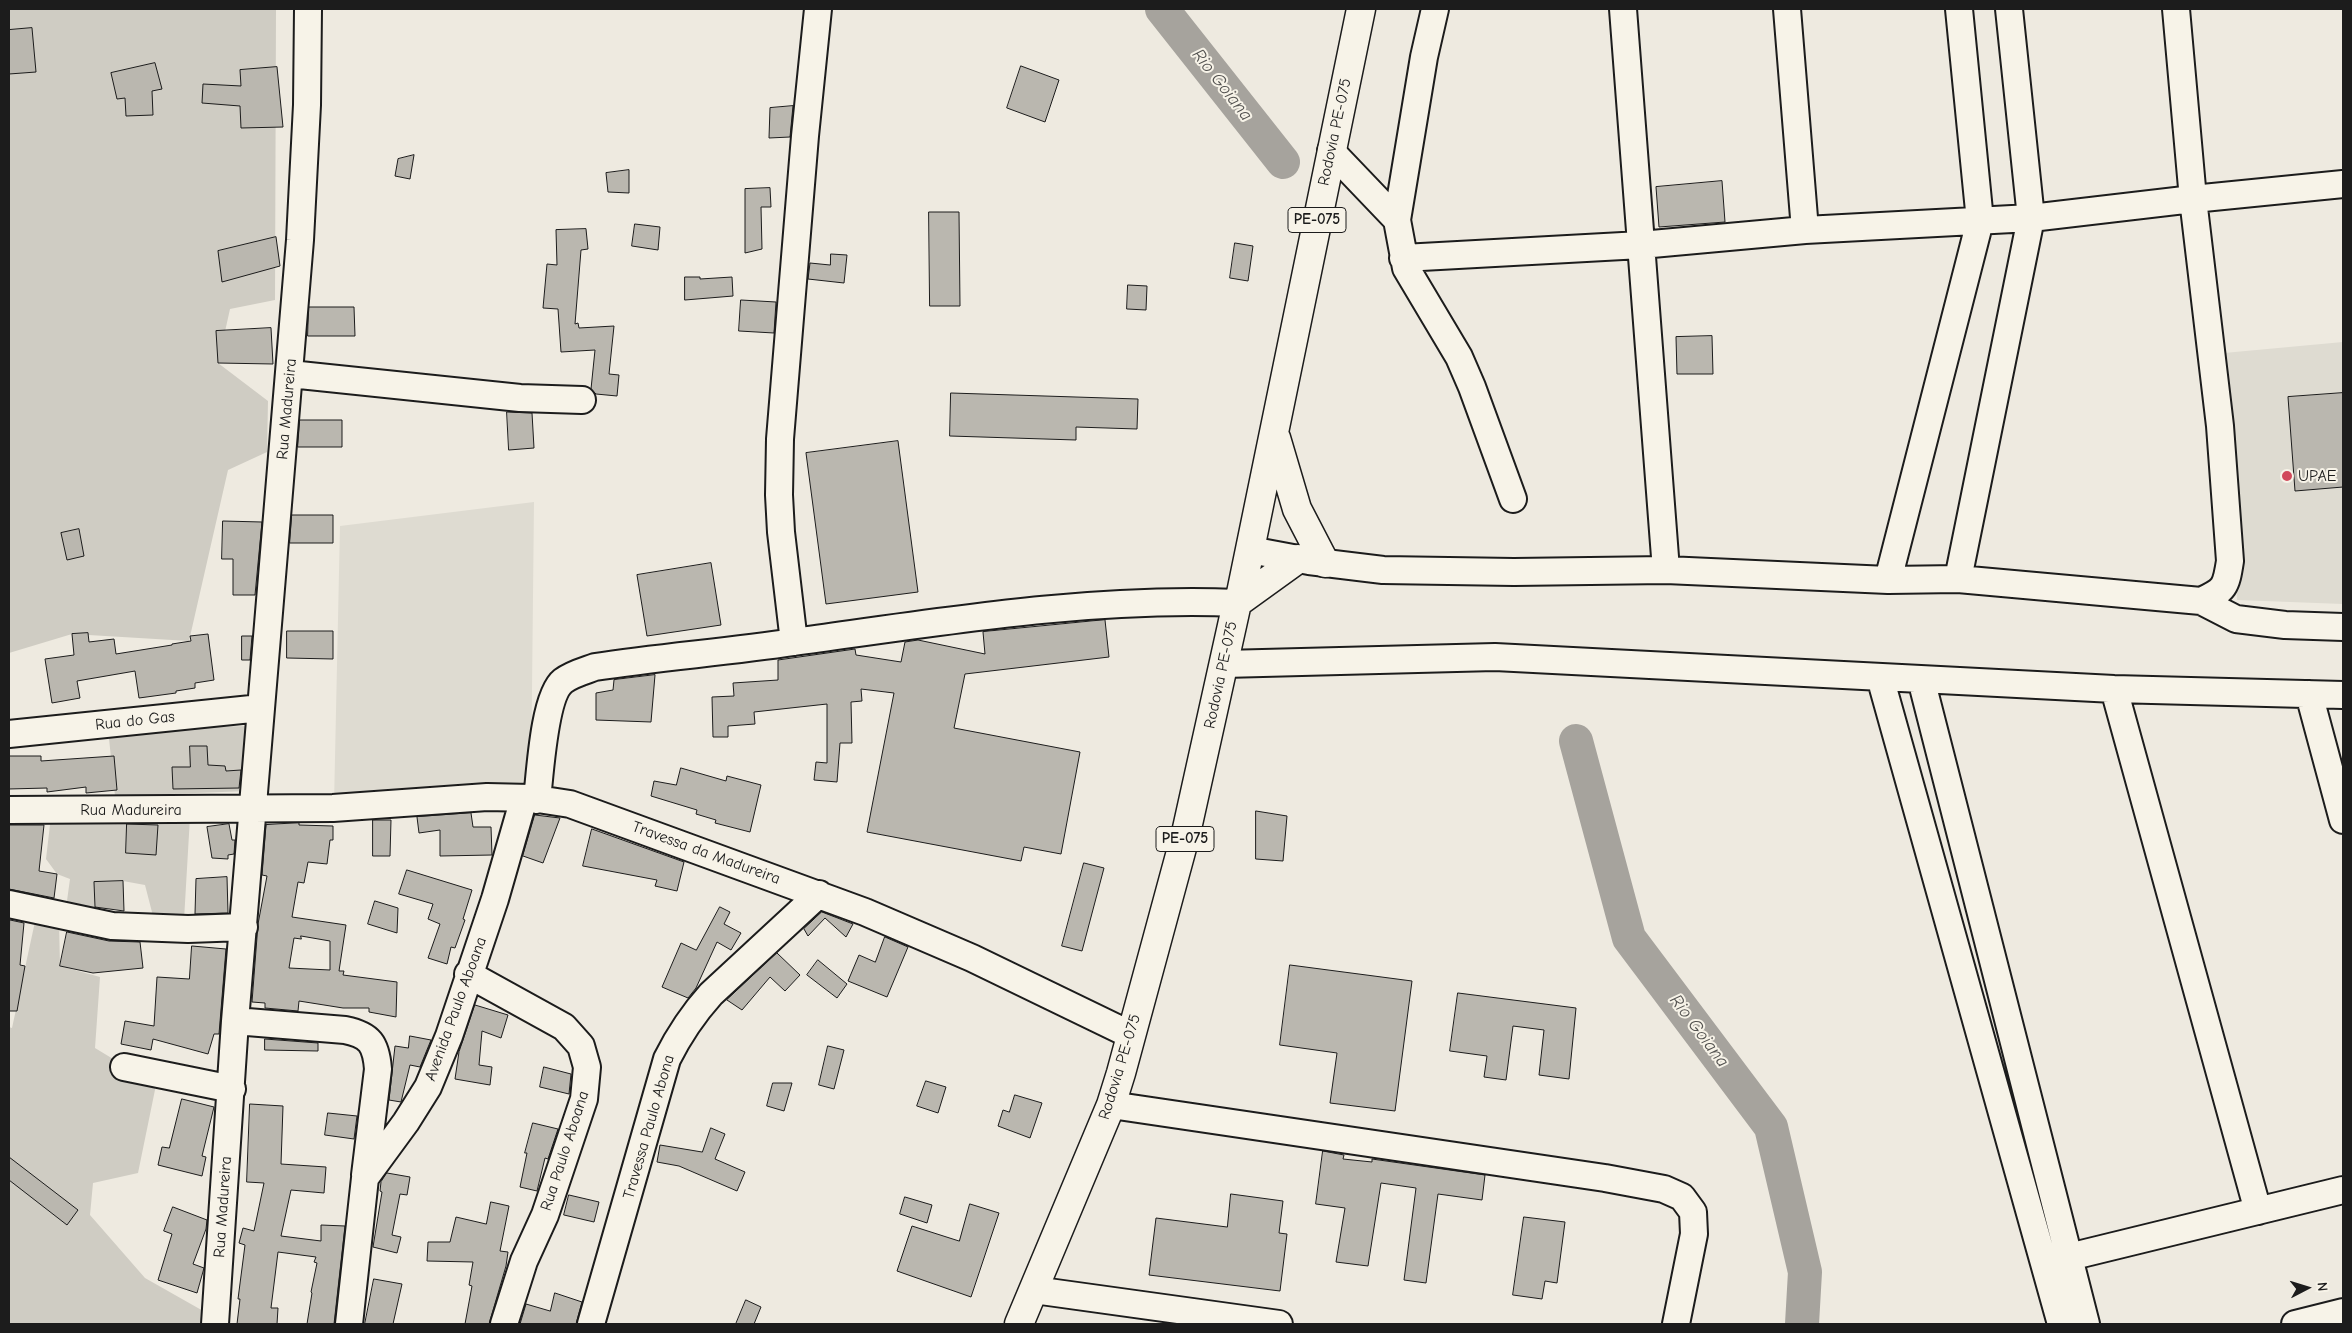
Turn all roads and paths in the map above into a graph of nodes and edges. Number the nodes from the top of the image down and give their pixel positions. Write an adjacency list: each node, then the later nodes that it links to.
1 (308, 9): 19 (street, Rua Madureira)
2 (818, 9): 32 (street)
3 (1361, 9): 10 (main road, Rodovia PE-075 / PE-075)
4 (1435, 9): 14 (street)
5 (1623, 9): 17 (street)
6 (1787, 9): 16 (street)
7 (1959, 9): 15 (street)
8 (2009, 9): 13 (street)
9 (2176, 9): 12 (street)
10 (1330, 151): 14 (street); 21 (main road, Rodovia PE-075 / PE-075)
11 (2343, 184): 12 (street)
12 (2193, 199): 13 (street); 29 (street)
13 (2030, 218): 15 (street); 28 (street)
14 (1397, 220): 18 (street)
15 (1980, 221): 16 (street); 27 (street)
16 (1805, 230): 17 (street)
17 (1641, 245): 18 (street); 26 (street)
18 (1403, 258): 22 (street)
19 (290, 374): 20 (street); 39 (street, Rua Madureira)
20 (582, 400)
21 (1274, 432): 23 (main road, Rodovia PE-075 / PE-075); 25 (main road)
22 (1513, 499)
23 (1250, 550): 24 (street); 30 (main road, Rodovia PE-075 / PE-075)
24 (1298, 559): 25 (street); 30 (main road)
25 (1325, 563): 26 (street)
26 (1666, 570): 27 (street)
27 (1888, 580): 28 (street)
28 (1958, 580): 29 (street)
29 (2201, 601): 31 (street)
30 (1237, 603): 32 (street, Avenida Paulo Aboana); 33 (main road, Rodovia PE-075 / PE-075)
31 (2343, 627)
32 (794, 642): 41 (street, Avenida Paulo Aboana)
33 (1224, 664): 34 (street); 50 (main road, Rodovia PE-075 / PE-075)
34 (1880, 677): 35 (street); 67 (street)
35 (1921, 679): 36 (street); 57 (street)
36 (2114, 689): 37 (street); 56 (street)
37 (2308, 694): 38 (street); 44 (street)
38 (2343, 695)
39 (261, 708): 40 (street, Rua do Gas); 42 (street, Rua Madureira)
40 (9, 734)
41 (531, 799): 42 (street, Travessa da Madureira); 45 (street, Travessa da Madureira); 48 (street, Avenida Paulo Aboana)
42 (253, 809): 43 (street, Rua Madureira); 47 (street, Rua Madureira)
43 (9, 810)
44 (2343, 820)
45 (819, 894): 50 (street, Travessa da Madureira); 63 (street, Travessa Paulo Abona)
46 (9, 904): 47 (street)
47 (244, 927): 49 (street, Rua Madureira)
48 (468, 974): 54 (street, Avenida Paulo Aboana); 62 (street, Rua Paulo Aboana)
49 (235, 1021): 52 (street, Rua Madureira); 54 (street)
50 (1132, 1035): 53 (main road, Rodovia PE-075 / PE-075)
51 (124, 1067): 52 (street)
52 (232, 1090): 60 (street, Rua Madureira)
53 (1111, 1104): 58 (main road, Rodovia PE-075 / PE-075); 66 (street)
54 (365, 1178): 61 (street, Avenida Paulo Aboana)
55 (2343, 1190): 56 (street)
56 (2258, 1211): 57 (street)
57 (2068, 1258): 68 (street)
58 (1034, 1290): 64 (main road, Rodovia PE-075 / PE-075); 65 (street)
59 (2343, 1312): 69 (street)
60 (215, 1324)
61 (349, 1324)
62 (504, 1324)
63 (591, 1324)
64 (1019, 1324)
65 (1280, 1324)
66 (1676, 1324)
67 (2061, 1324)
68 (2086, 1324)
69 (2296, 1324)

